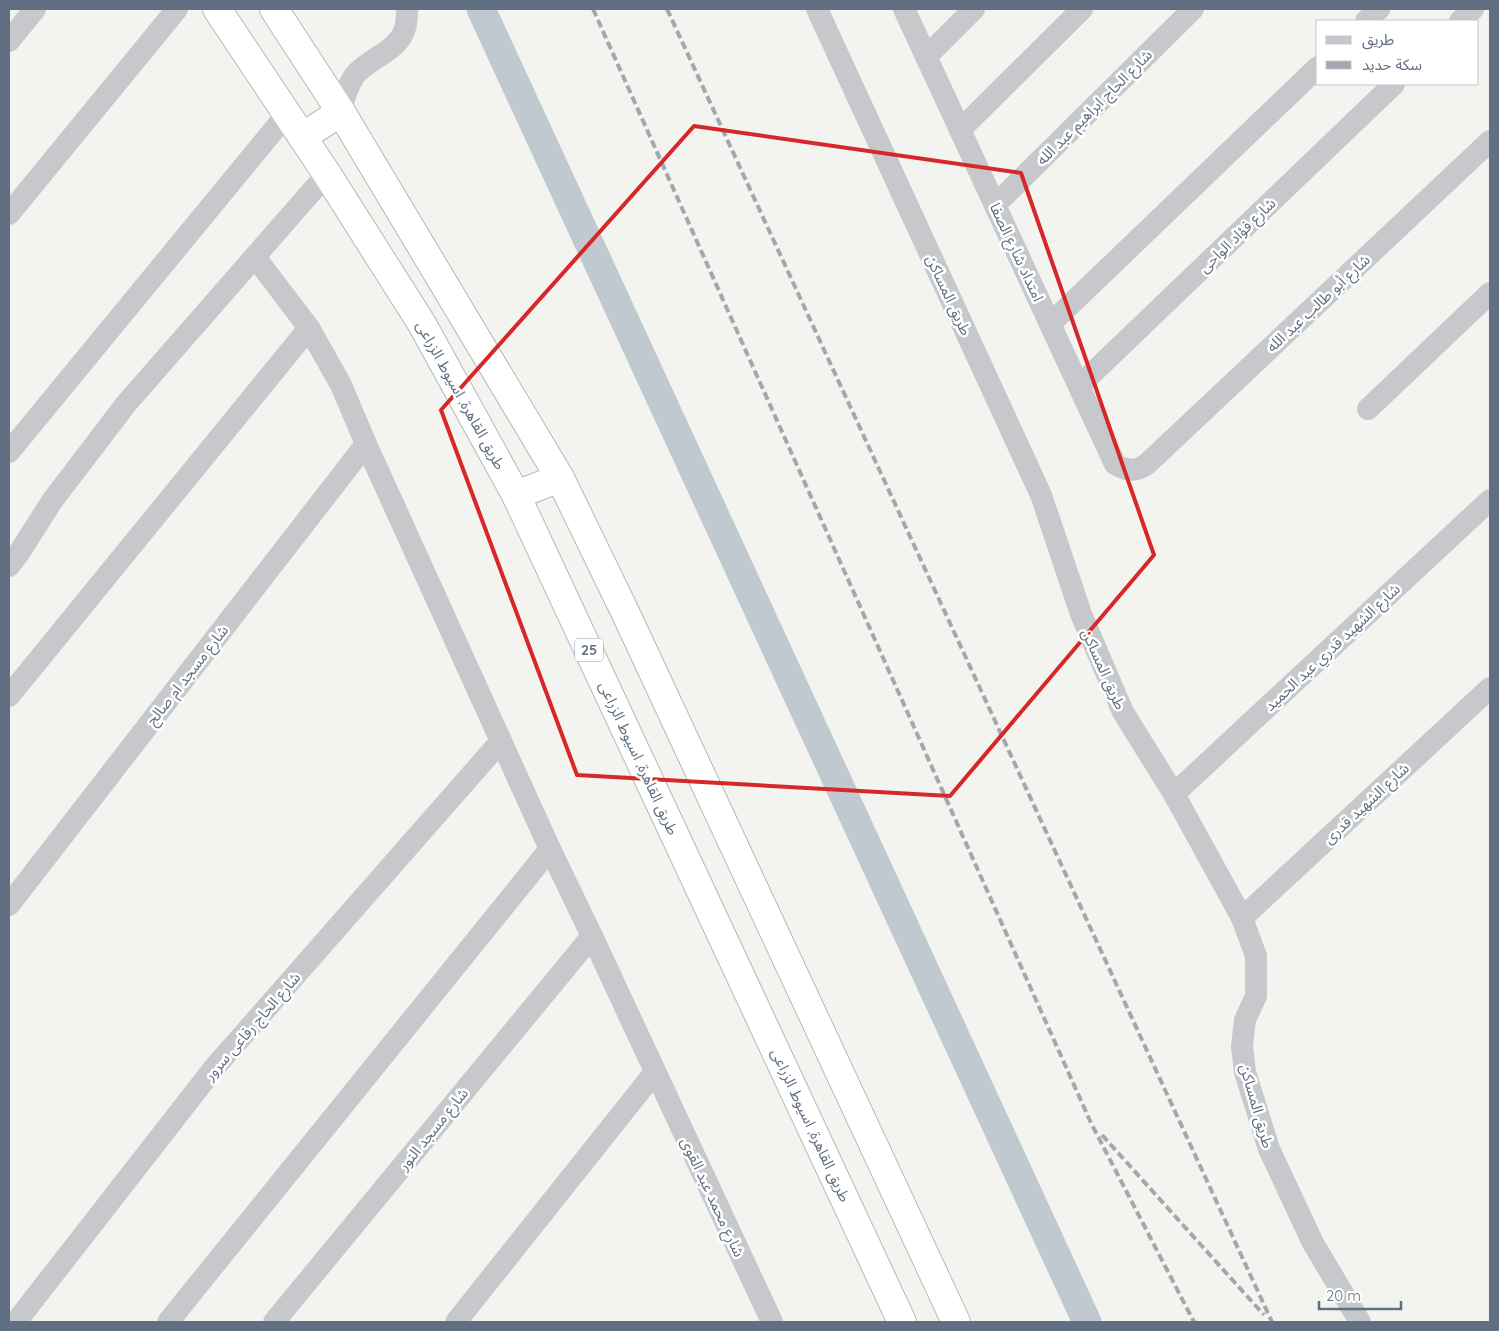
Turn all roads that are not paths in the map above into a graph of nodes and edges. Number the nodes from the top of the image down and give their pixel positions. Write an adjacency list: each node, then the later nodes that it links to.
1 (35, 9): 15 (street)
2 (177, 9): 26 (street)
3 (217, 9): 20 (highway, طريق القاهرة, اسيوط الزراعى / 25)
4 (274, 9): 19 (highway)
5 (407, 9): 19 (street)
6 (817, 9): 43 (street, طريق المساكن)
7 (904, 9): 16 (street, امتداد شارع الصفا)
8 (974, 9): 16 (street)
9 (1082, 9): 21 (street)
10 (1193, 9): 25 (street, شارع الحاج ابراهيم عبد الله)
11 (1379, 9): 13 (street)
12 (1473, 9): 14 (street)
13 (1367, 20)
14 (1461, 20)
15 (9, 41)
16 (926, 56): 21 (street, امتداد شارع الصفا)
17 (1316, 69): 29 (street)
18 (1393, 85): 31 (street, شارع فؤاد الواحى)
19 (341, 112): 22 (highway); 36 (highway)
20 (287, 114): 22 (highway, طريق القاهرة, اسيوط الزراعى / 25); 34 (street)
21 (960, 130): 25 (street, امتداد شارع الصفا)
22 (302, 138): 24 (highway, طريق القاهرة, اسيوط الزراعى / 25)
23 (1490, 141): 35 (street, شارع أبو طالب عبد الله)
24 (327, 174): 27 (street); 37 (highway, طريق القاهرة, اسيوط الزراعى / 25)
25 (995, 205): 29 (street, امتداد شارع الصفا)
26 (9, 214)
27 (255, 257): 30 (street, شارع محمد عبد القوى); 39 (street)
28 (1490, 293): 32 (street)
29 (1050, 324): 31 (street, امتداد شارع الصفا)
30 (309, 328): 33 (street, شارع محمد عبد القوى); 41 (street)
31 (1079, 386): 35 (street, امتداد شارع الصفا)
32 (1368, 409)
33 (366, 444): 42 (street, شارع محمد عبد القوى); 45 (street, شارع مسجد ام صالح)
34 (9, 452)
35 (1147, 464)
36 (560, 478): 37 (highway); 55 (highway)
37 (516, 495): 54 (highway, طريق القاهرة, اسيوط الزراعى / 25)
38 (1490, 500): 43 (street, شارع الشهيد قدري عبد الحميد)
39 (9, 566)
40 (1490, 688): 46 (street, شارع الشهيد قدرى)
41 (9, 696)
42 (501, 741): 44 (street, شارع محمد عبد القوى); 49 (street, شارع الحاج رفاعى سرور)
43 (1174, 794): 46 (street, طريق المساكن)
44 (550, 849): 47 (street, شارع محمد عبد القوى); 50 (street)
45 (9, 905)
46 (1242, 918): 56 (street, طريق المساكن)
47 (592, 936): 48 (street, شارع محمد عبد القوى); 51 (street, شارع مسجد النور)
48 (655, 1072): 52 (street); 53 (street, شارع محمد عبد القوى)
49 (16, 1322)
50 (168, 1322)
51 (274, 1322)
52 (456, 1322)
53 (772, 1322)
54 (902, 1322)
55 (956, 1322)
56 (1360, 1322)

